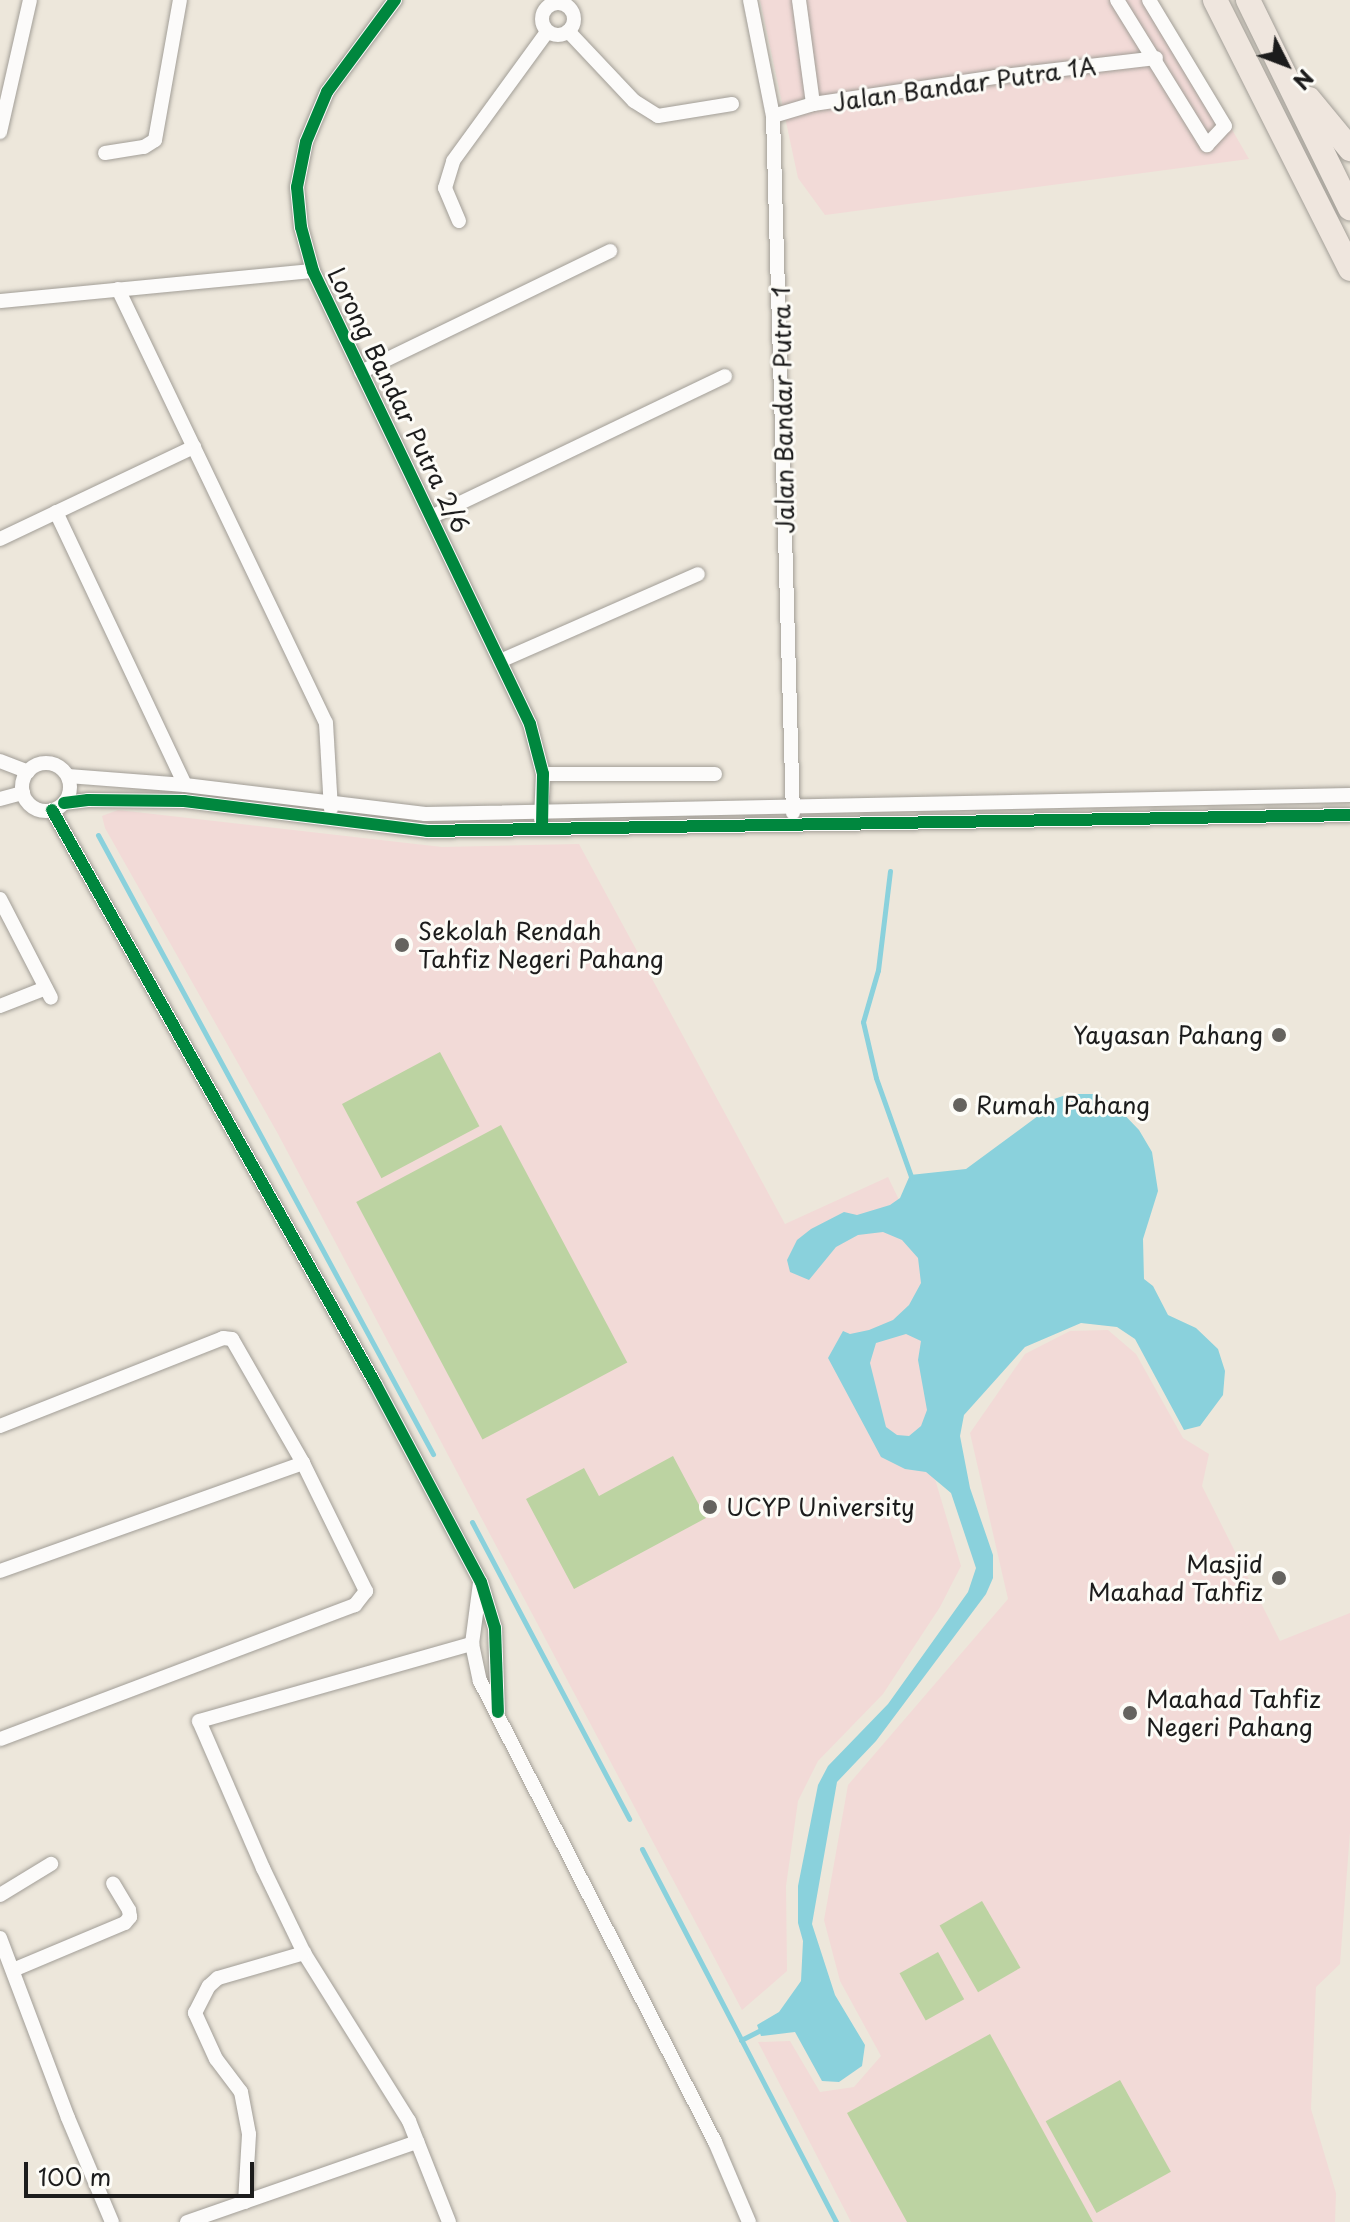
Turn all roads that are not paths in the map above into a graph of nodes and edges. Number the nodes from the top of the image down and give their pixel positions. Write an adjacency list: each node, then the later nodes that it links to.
1 (30, 0): 19 (street)
2 (180, 0): 21 (street)
3 (395, 0): 26 (street, Lorong Bandar Putra 2/6)
4 (750, 0): 18 (street, Jalan Bandar Putra 1)
5 (799, 0): 17 (street)
6 (1117, 0): 15 (street)
7 (1149, 0): 15 (street)
8 (1248, 0): 14 (highway)
9 (539, 4): 10 (street); 13 (street)
10 (574, 4): 12 (street)
11 (1216, 4): 25 (highway)
12 (568, 31): 13 (street); 16 (street)
13 (547, 32): 23 (street)
14 (1268, 42): 20 (highway); 22 (highway)
15 (1156, 58): 17 (street, Jalan Bandar Putra 1A)
16 (732, 104)
17 (813, 104): 18 (street, Jalan Bandar Putra 1A)
18 (773, 116): 49 (street, Jalan Bandar Putra 1)
19 (0, 132)
20 (1350, 149)
21 (105, 153)
22 (1350, 208)
23 (459, 221)
24 (610, 251): 29 (street)
25 (1350, 269)
26 (313, 271): 27 (street); 29 (street, Lorong Bandar Putra 2/6)
27 (118, 289): 28 (street); 31 (street)
28 (0, 301)
29 (361, 372): 33 (street, Lorong Bandar Putra 2/6)
30 (725, 376): 33 (street)
31 (194, 447): 32 (street); 46 (street)
32 (56, 512): 34 (street); 42 (street)
33 (431, 517): 36 (street, Lorong Bandar Putra 2/6)
34 (0, 539)
35 (698, 574): 36 (street)
36 (500, 661): 39 (street, Lorong Bandar Putra 2/6)
37 (0, 761): 38 (street)
38 (28, 772): 41 (street); 43 (street)
39 (543, 774): 40 (street); 48 (street, Lorong Bandar Putra 2/6)
40 (715, 774)
41 (68, 776): 42 (street); 47 (street)
42 (185, 785): 46 (street)
43 (23, 793): 45 (street); 47 (street)
44 (1350, 795): 49 (street)
45 (0, 799)
46 (331, 801): 48 (street); 51 (street)
47 (58, 807): 51 (street); 58 (street)
48 (540, 812): 49 (street); 52 (street, Lorong Bandar Putra 2/6)
49 (793, 814): 50 (street); 52 (street)
50 (1350, 815)
51 (330, 821): 52 (street)
52 (542, 828)
53 (0, 899): 54 (street)
54 (0, 1006)
55 (0, 1426): 56 (street)
56 (303, 1463): 57 (street); 61 (street)
57 (0, 1571)
58 (481, 1582): 59 (street); 60 (street)
59 (472, 1644): 60 (street); 66 (street)
60 (498, 1712): 73 (street)
61 (0, 1739)
62 (51, 1864): 64 (street)
63 (113, 1883): 67 (street)
64 (0, 1895)
65 (0, 1938): 67 (street)
66 (304, 1953): 68 (street); 69 (street)
67 (13, 1970): 70 (street)
68 (417, 2142): 69 (street); 72 (street)
69 (245, 2202): 71 (street)
70 (112, 2222)
71 (187, 2222)
72 (449, 2222)
73 (749, 2222)

